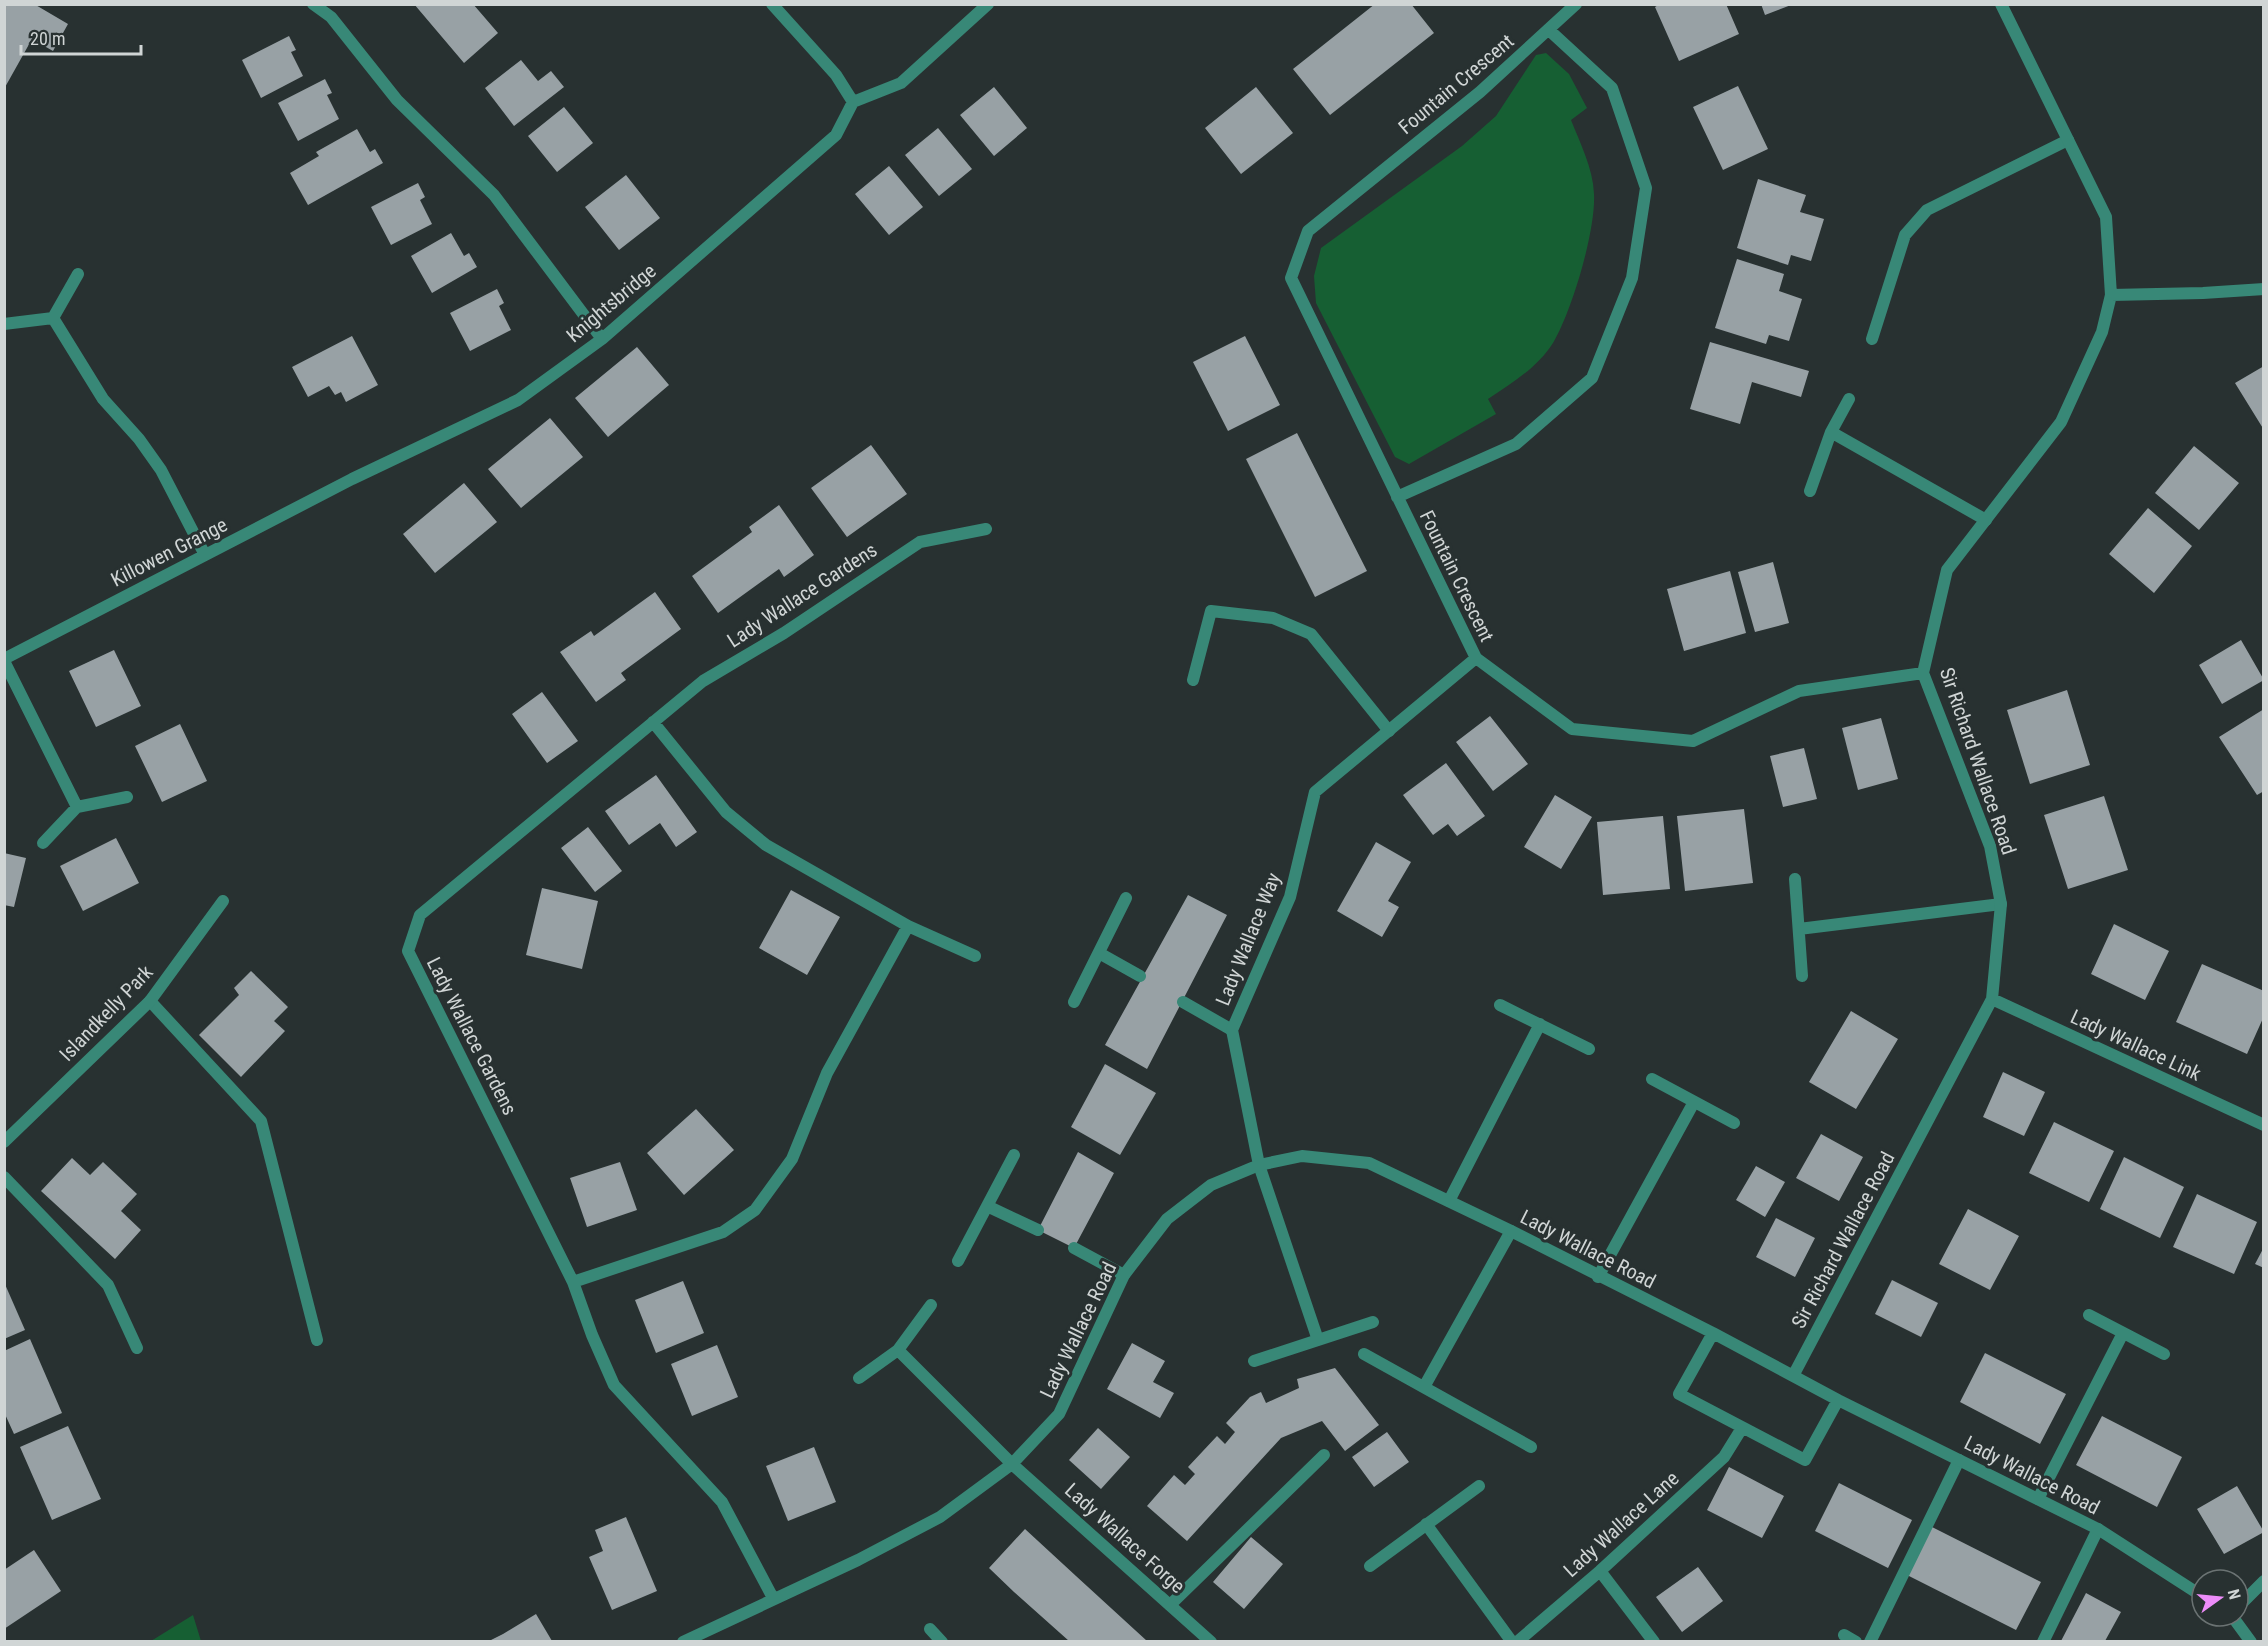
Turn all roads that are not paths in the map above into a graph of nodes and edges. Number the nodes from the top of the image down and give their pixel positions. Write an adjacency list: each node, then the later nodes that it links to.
1 (313, 4): 14 (street)
2 (772, 4): 7 (street)
3 (988, 4): 7 (street)
4 (1576, 4): 6 (street, Fountain Crescent)
5 (2001, 4): 8 (street, Sir Richard Wallace Road)
6 (1549, 30): 20 (street, Fountain Crescent); 20 (street, Fountain Crescent)
7 (853, 102): 14 (street, Knightsbridge)
8 (2068, 140): 11 (street, Sir Richard Wallace Road); 15 (street)
9 (78, 274): 12 (street)
10 (2264, 289): 11 (street)
11 (2110, 295): 21 (street, Sir Richard Wallace Road)
12 (53, 318): 13 (street); 23 (street)
13 (4, 324)
14 (602, 339): 18 (street, Knightsbridge)
15 (1872, 339)
16 (1849, 399): 17 (street)
17 (1831, 432): 19 (street); 21 (street)
18 (352, 479): 23 (street, Killowen Grange)
19 (1810, 491)
20 (1397, 497): 24 (street, Fountain Crescent)
21 (1986, 520): 26 (street, Sir Richard Wallace Road)
22 (986, 529): 28 (street, Lady Wallace Gardens)
23 (204, 555): 25 (street, Killowen Grange)
24 (1476, 658): 26 (street, Fountain Crescent); 29 (street, Lady Wallace Way)
25 (4, 660): 31 (street, Killowen Grange)
26 (1923, 673): 36 (street, Sir Richard Wallace Road)
27 (1194, 680): 29 (street)
28 (653, 722): 37 (street); 67 (street, Lady Wallace Gardens)
29 (1389, 731): 49 (street, Lady Wallace Way)
30 (127, 797): 31 (street)
31 (77, 807): 32 (street)
32 (43, 843)
33 (1796, 879): 38 (street)
34 (1126, 898): 39 (street)
35 (223, 901): 44 (street, Islandkelly Park)
36 (2001, 904): 38 (street); 43 (street, Sir Richard Wallace Road)
37 (908, 926): 40 (street); 67 (street)
38 (1799, 929): 42 (street)
39 (1099, 953): 41 (street); 45 (street)
40 (975, 956)
41 (1140, 976)
42 (1802, 976)
43 (1992, 999): 54 (street, Lady Wallace Link); 80 (street, Sir Richard Wallace Road)
44 (150, 1001): 55 (street, Islandkelly Park); 73 (street)
45 (1074, 1002)
46 (1183, 1002): 49 (street)
47 (1500, 1005): 48 (street)
48 (1540, 1024): 50 (street); 59 (street)
49 (1232, 1030): 57 (street, Lady Wallace Way)
50 (1589, 1049)
51 (1652, 1079): 52 (street)
52 (1694, 1102): 53 (street); 66 (street)
53 (1734, 1123)
54 (2264, 1125)
55 (4, 1142)
56 (1014, 1155): 60 (street)
57 (1259, 1165): 59 (street, Lady Wallace Road); 65 (street, Lady Wallace Road); 74 (street, Lady Wallace Way)
58 (4, 1177): 75 (street)
59 (1449, 1202): 62 (street, Lady Wallace Road)
60 (987, 1206): 61 (street); 64 (street)
61 (1038, 1230)
62 (1511, 1231): 66 (street, Lady Wallace Road); 82 (street)
63 (1074, 1248): 65 (street)
64 (958, 1261)
65 (1124, 1275): 88 (street, Lady Wallace Road)
66 (1598, 1277): 72 (street, Lady Wallace Road)
67 (573, 1282): 98 (street, Lady Wallace Gardens)
68 (931, 1305): 76 (street)
69 (2089, 1315): 71 (street)
70 (1373, 1322): 74 (street)
71 (2123, 1333): 78 (street); 90 (street)
72 (1713, 1334): 80 (street, Lady Wallace Road); 84 (street)
73 (317, 1340)
74 (1317, 1340): 79 (street)
75 (137, 1348)
76 (898, 1350): 81 (street); 88 (street, Lady Wallace Forge)
77 (1364, 1354): 82 (street)
78 (2164, 1354)
79 (1254, 1361)
80 (1793, 1376): 83 (street, Lady Wallace Road)
81 (859, 1378)
82 (1424, 1387): 85 (street)
83 (1838, 1400): 84 (street); 87 (street, Lady Wallace Road)
84 (1742, 1428): 94 (street, Lady Wallace Lane)
85 (1530, 1447)
86 (1324, 1455): 99 (street)
87 (1959, 1460): 90 (street, Lady Wallace Road); 110 (street)
88 (1012, 1464): 98 (street, Lady Wallace Road); 99 (street, Lady Wallace Forge)
89 (1479, 1486): 91 (street)
90 (2038, 1499): 92 (street, Lady Wallace Road)
91 (1426, 1524): 93 (street); 106 (street)
92 (2098, 1529): 96 (street, Lady Wallace Road); 111 (street)
93 (1370, 1566)
94 (1600, 1571): 107 (street, Lady Wallace Lane); 108 (street)
95 (2264, 1581): 97 (street)
96 (2190, 1588)
97 (2250, 1595)
98 (773, 1598): 103 (street, Lady Wallace Road)
99 (1170, 1605): 105 (street, Lady Wallace Forge)
100 (2241, 1628): 112 (street)
101 (930, 1629): 104 (street)
102 (1844, 1635): 109 (street)
103 (682, 1641)
104 (942, 1641)
105 (1211, 1641)
106 (1512, 1641)
107 (1517, 1641)
108 (1654, 1641)
109 (1856, 1641)
110 (1870, 1641)
111 (2043, 1641)
112 (2251, 1641)

